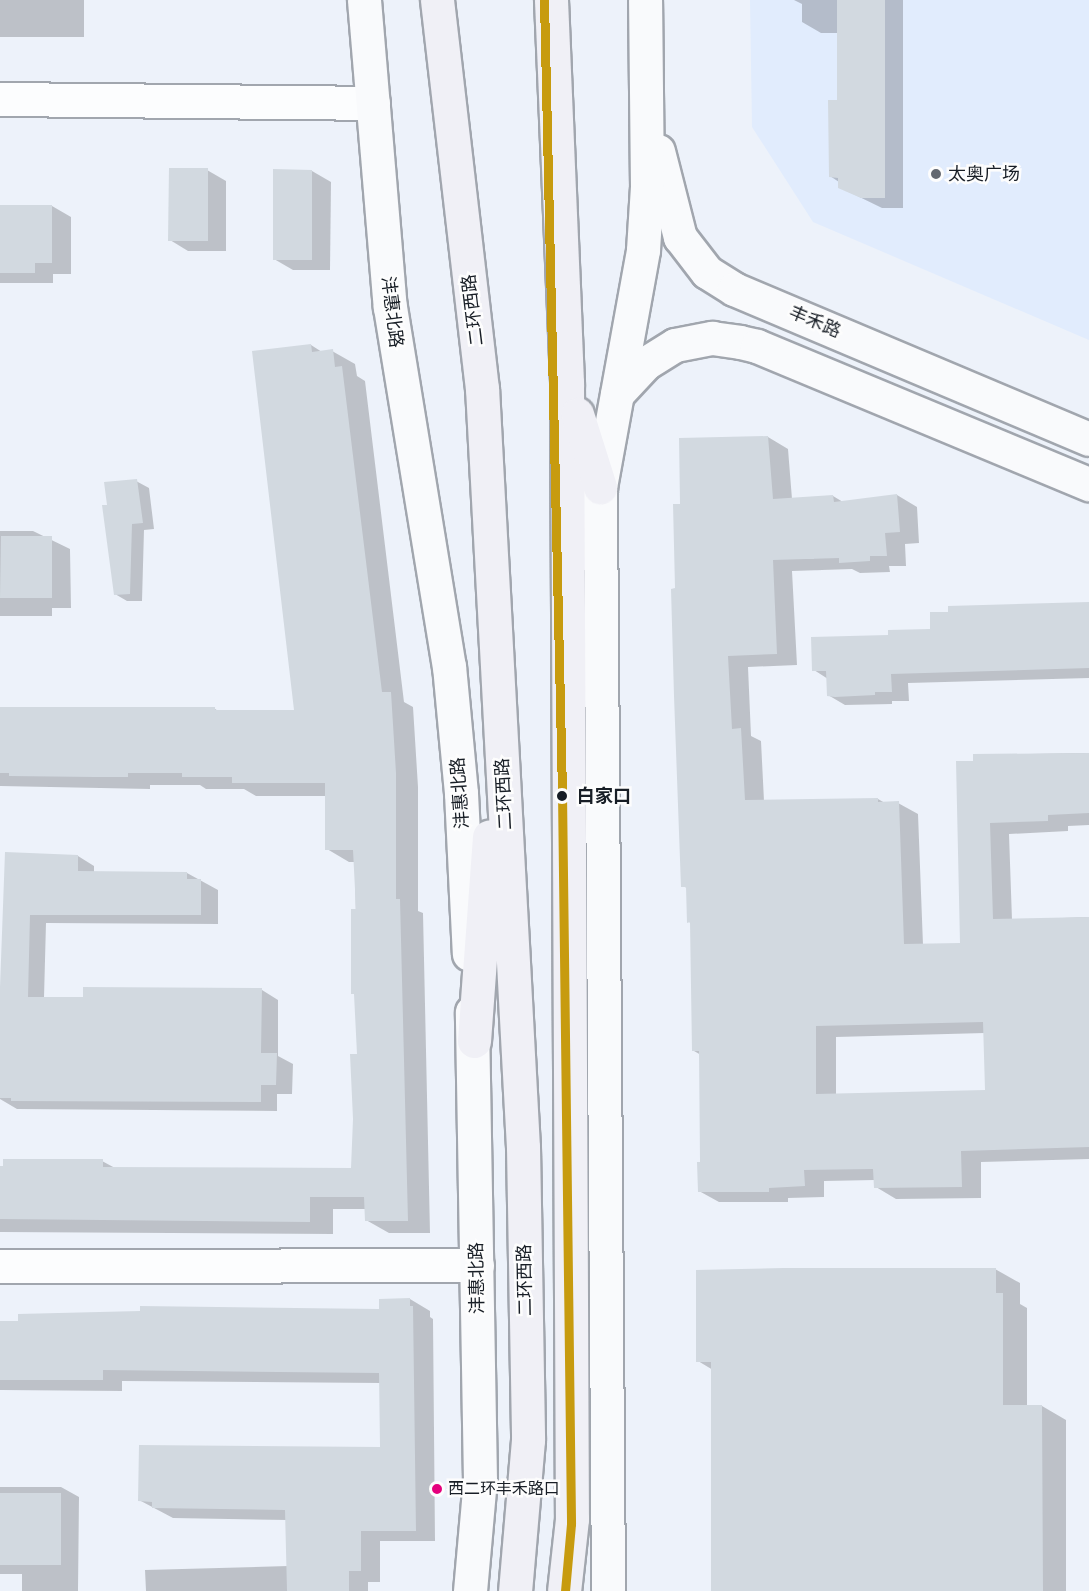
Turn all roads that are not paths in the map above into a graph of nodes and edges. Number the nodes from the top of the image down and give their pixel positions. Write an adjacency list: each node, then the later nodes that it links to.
1 (364, 0): 6 (main road, 沣惠北路)
2 (437, 0): 13 (highway, 二环西路)
3 (551, 0): 8 (highway)
4 (645, 0): 7 (main road)
5 (0, 99): 6 (street)
6 (373, 103): 14 (main road, 沣惠北路)
7 (646, 107): 9 (main road); 10 (main road, 丰禾路)
8 (567, 383): 12 (highway); 19 (highway)
9 (617, 394): 11 (main road); 12 (main road)
10 (1089, 439)
11 (1089, 484)
12 (600, 487): 20 (main road)
13 (499, 704): 14 (highway); 18 (highway, 二环西路)
14 (474, 1041): 15 (main road, 沣惠北路)
15 (477, 1265): 16 (street); 17 (main road, 沣惠北路)
16 (0, 1266)
17 (470, 1591)
18 (515, 1591)
19 (564, 1591)
20 (608, 1591)

